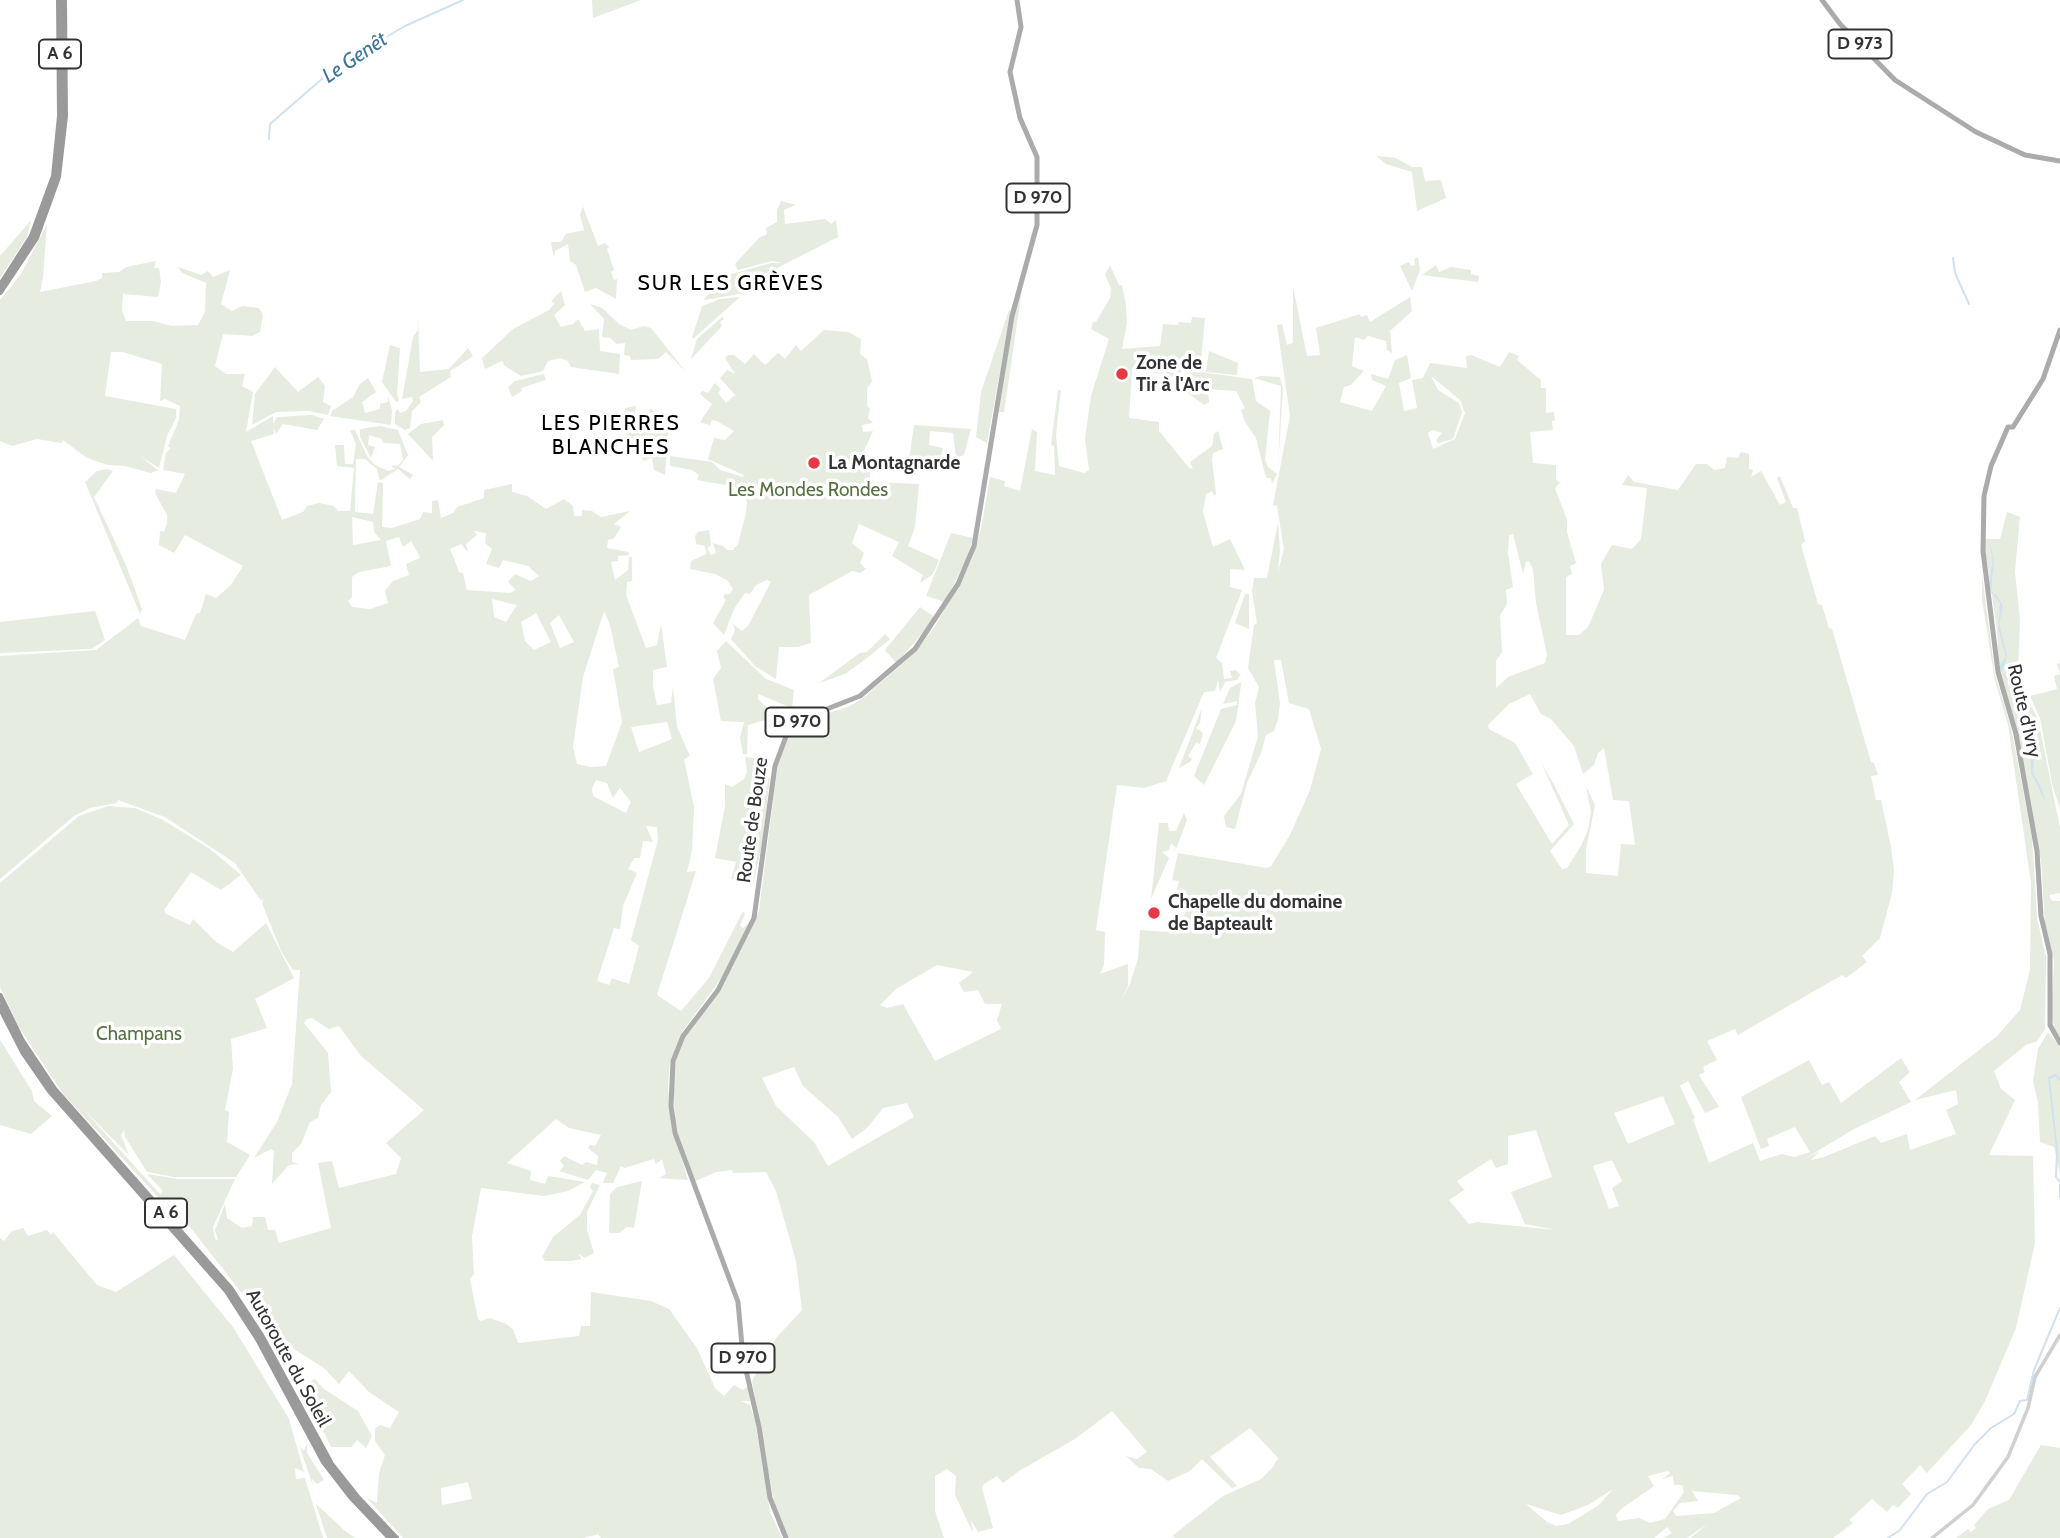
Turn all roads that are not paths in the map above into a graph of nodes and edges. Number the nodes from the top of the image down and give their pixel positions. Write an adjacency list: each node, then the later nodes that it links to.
1 (61, 0): 5 (highway, A 6); 6 (highway, A 6)
2 (1017, 0): 14 (main road, Route de Bouze / D 970)
3 (1822, 0): 4 (main road, D 973)
4 (2060, 162)
5 (0, 286)
6 (0, 292)
7 (2060, 330): 10 (main road, Route d'Ivry)
8 (0, 996): 13 (highway, Autoroute du Soleil / A 6)
9 (0, 1007): 12 (highway, Autoroute du Soleil / A 6)
10 (2060, 1043)
11 (2060, 1335): 15 (street)
12 (390, 1538)
13 (396, 1538)
14 (786, 1538)
15 (1932, 1538)

